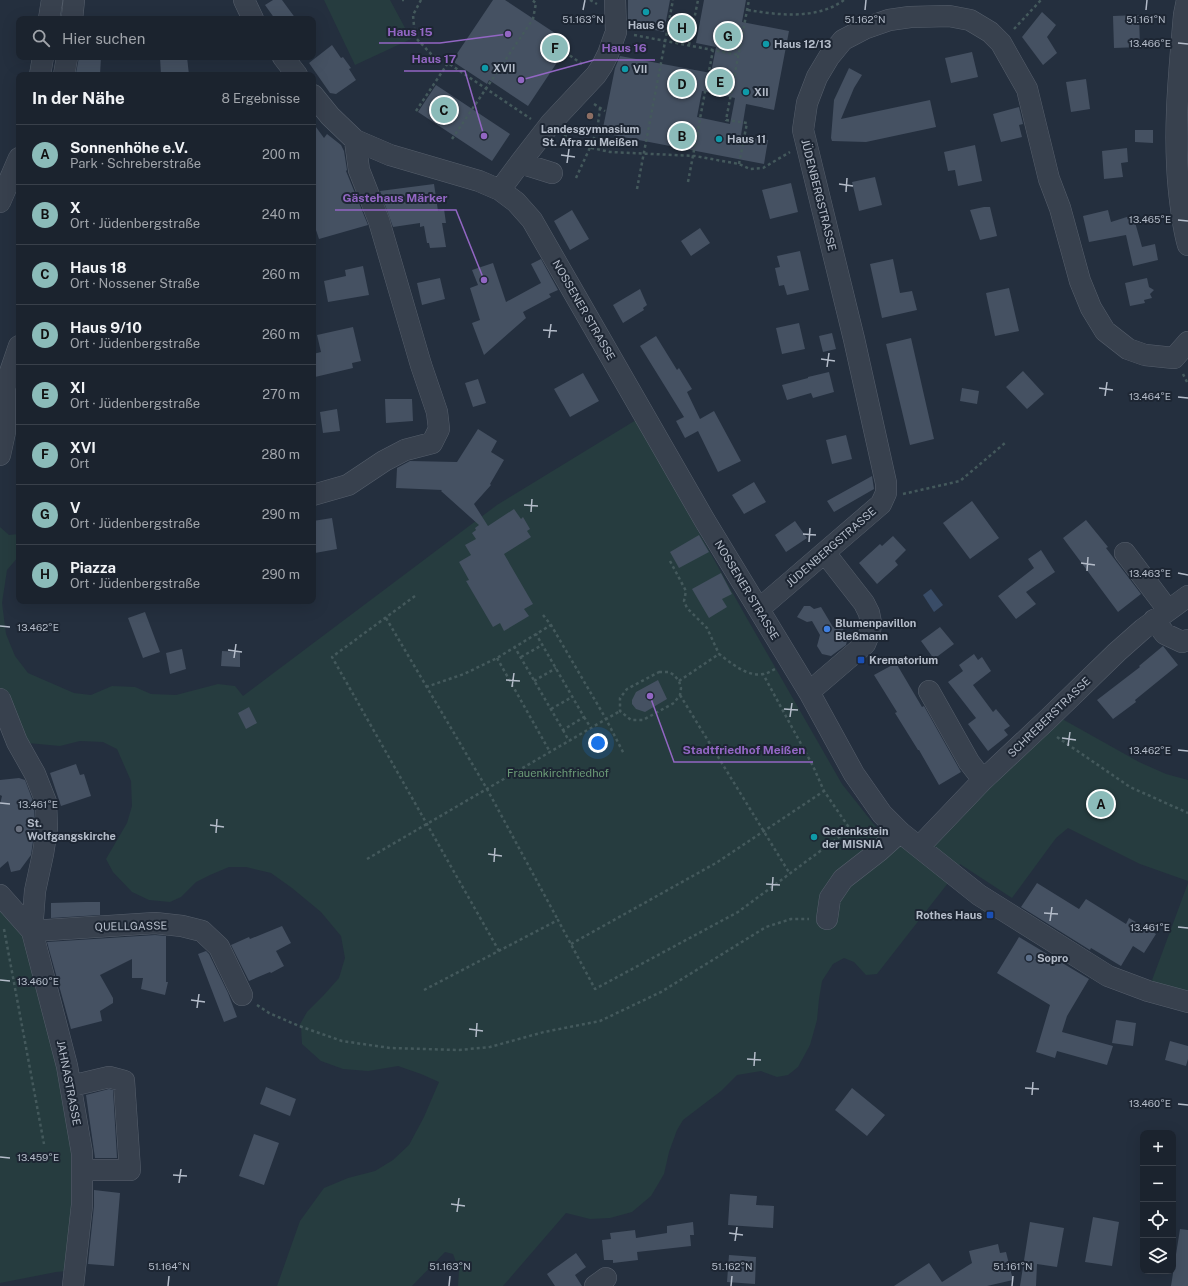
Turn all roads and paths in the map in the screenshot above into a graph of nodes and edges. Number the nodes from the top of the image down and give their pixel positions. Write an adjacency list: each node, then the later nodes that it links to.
1 (52, 0): 14 (street)
2 (74, 0): 15 (street)
3 (244, 0): 16 (street)
4 (421, 0): 26 (path)
5 (532, 0): 30 (path)
6 (615, 0): 17 (street)
7 (673, 0): 18 (path)
8 (698, 0): 20 (path)
9 (749, 0): 13 (path)
10 (844, 0): 13 (path)
11 (1041, 0): 19 (path)
12 (1187, 0): 50 (street)
13 (747, 10): 22 (path)
14 (49, 16)
15 (72, 16)
16 (252, 16)
17 (616, 32): 18 (path); 34 (street)
18 (665, 41): 20 (path); 39 (path)
19 (1002, 43): 37 (street, JÜDENBERGSTRASSE); 51 (street, JÜDENBERGSTRASSE)
20 (689, 45): 21 (path)
21 (713, 50): 22 (path); 40 (path)
22 (739, 55): 42 (path)
23 (42, 60): 27 (street)
24 (66, 60): 28 (street)
25 (285, 60): 29 (street)
26 (448, 63): 30 (path); 33 (path)
27 (40, 72)
28 (64, 72)
29 (295, 72)
30 (486, 89): 34 (path); 35 (path)
31 (316, 99): 36 (street, NOSSENER STRASSE)
32 (600, 108): 38 (path)
33 (416, 111)
34 (548, 127): 38 (path); 41 (street)
35 (452, 139)
36 (355, 140): 48 (street, NOSSENER STRASSE); 57 (street)
37 (806, 144): 42 (path); 58 (street, JÜDENBERGSTRASSE)
38 (590, 147): 39 (path); 45 (path)
39 (644, 153): 40 (path); 47 (path)
40 (692, 156): 42 (path); 46 (path)
41 (520, 163): 44 (street); 48 (street)
42 (739, 164)
43 (16, 165): 49 (street)
44 (552, 173)
45 (576, 178)
46 (688, 182)
47 (637, 188)
48 (500, 190): 64 (street, NOSSENER STRASSE)
49 (0, 202)
50 (1188, 245)
51 (1188, 342)
52 (16, 355): 56 (street)
53 (1181, 370): 54 (path)
54 (1188, 384)
55 (1005, 442): 58 (path)
56 (0, 454)
57 (316, 494)
58 (886, 494): 59 (street, JÜDENBERGSTRASSE)
59 (825, 553): 64 (street, JÜDENBERGSTRASSE); 83 (street)
60 (1125, 553): 66 (street)
61 (670, 561): 73 (path)
62 (415, 596): 67 (path)
63 (1188, 596): 66 (street, SCHREBERSTRASSE)
64 (759, 609): 76 (street, NOSSENER STRASSE)
65 (543, 614): 68 (path)
66 (1161, 615): 70 (street); 91 (street, SCHREBERSTRASSE)
67 (386, 618): 81 (path); 102 (path)
68 (551, 625): 69 (path); 90 (path)
69 (536, 634): 71 (path); 72 (path)
70 (1188, 640)
71 (542, 645): 75 (path); 77 (path)
72 (514, 646): 74 (path); 75 (path)
73 (719, 654): 78 (path); 80 (path)
74 (497, 658): 81 (path); 96 (path)
75 (521, 658): 79 (path)
76 (790, 660): 78 (path); 83 (street, NOSSENER STRASSE)
77 (556, 668): 79 (path); 85 (path)
78 (763, 674): 100 (path)
79 (534, 681): 87 (path)
80 (679, 681): 84 (path); 88 (path)
81 (426, 687): 99 (path)
82 (930, 690): 98 (street)
83 (809, 692): 104 (street, NOSSENER STRASSE)
84 (680, 695): 88 (path); 103 (path)
85 (572, 697): 87 (path); 89 (path)
86 (0, 699): 94 (street)
87 (551, 709): 93 (path)
88 (620, 711): 90 (path)
89 (584, 717): 92 (path); 93 (path)
90 (606, 719): 92 (path); 97 (path)
91 (1042, 725): 98 (street, SCHREBERSTRASSE); 101 (path)
92 (591, 728): 95 (path)
93 (563, 730): 95 (path)
94 (7, 739): 112 (street)
95 (569, 741): 96 (path)
96 (550, 752): 99 (path)
97 (624, 754)
98 (983, 780): 105 (street, SCHREBERSTRASSE)
99 (487, 789): 102 (path); 110 (path)
100 (824, 791): 103 (path); 107 (path)
101 (1188, 813)
102 (426, 824): 106 (path); 114 (path)
103 (764, 832): 107 (path); 113 (path)
104 (900, 832): 105 (street, NOSSENER STRASSE); 109 (street)
105 (919, 847): 117 (street, NOSSENER STRASSE)
106 (367, 859)
107 (790, 874): 113 (path)
108 (0, 895): 112 (street, JAHNASTRASSE)
109 (827, 919): 116 (path)
110 (558, 920): 113 (path); 114 (path)
111 (3, 923): 119 (path)
112 (32, 931): 116 (street, QUELLGASSE); 118 (street, JAHNASTRASSE)
113 (571, 944)
114 (499, 951): 115 (path)
115 (424, 990)
116 (242, 996)
117 (1188, 1002)
118 (71, 1086): 120 (street, JAHNASTRASSE); 120 (street)
119 (44, 1144)
120 (82, 1170): 121 (street, JAHNASTRASSE)
121 (73, 1286)

